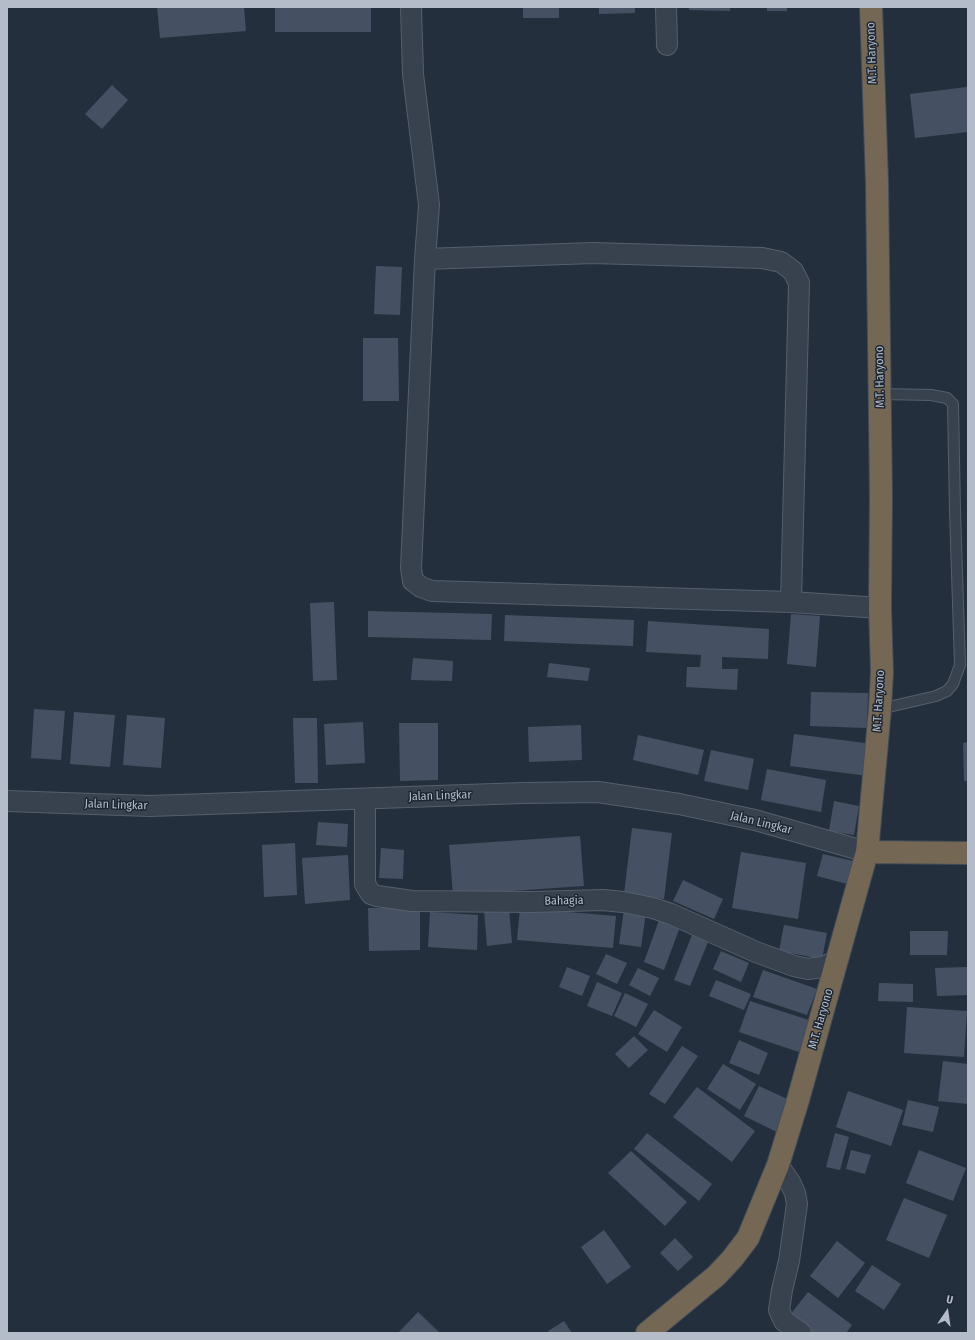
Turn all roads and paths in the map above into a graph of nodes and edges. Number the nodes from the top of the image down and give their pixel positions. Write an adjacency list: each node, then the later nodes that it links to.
1 (411, 7): 5 (street)
2 (666, 7): 4 (street)
3 (870, 7): 6 (highway, M.T. Haryono)
4 (667, 45)
5 (425, 260): 7 (street); 7 (street)
6 (880, 394): 8 (highway, M.T. Haryono); 9 (lane)
7 (791, 602): 8 (street)
8 (880, 608): 9 (highway, M.T. Haryono)
9 (880, 709): 12 (highway, M.T. Haryono)
10 (365, 799): 11 (street, Jalan Lingkar); 12 (street, Jalan Lingkar); 14 (street, Bahagia)
11 (7, 800)
12 (867, 852): 13 (highway); 14 (highway, M.T. Haryono)
13 (968, 853)
14 (838, 958): 15 (highway, M.T. Haryono)
15 (778, 1165): 16 (highway, M.T. Haryono); 17 (street)
16 (648, 1333)
17 (801, 1333)

